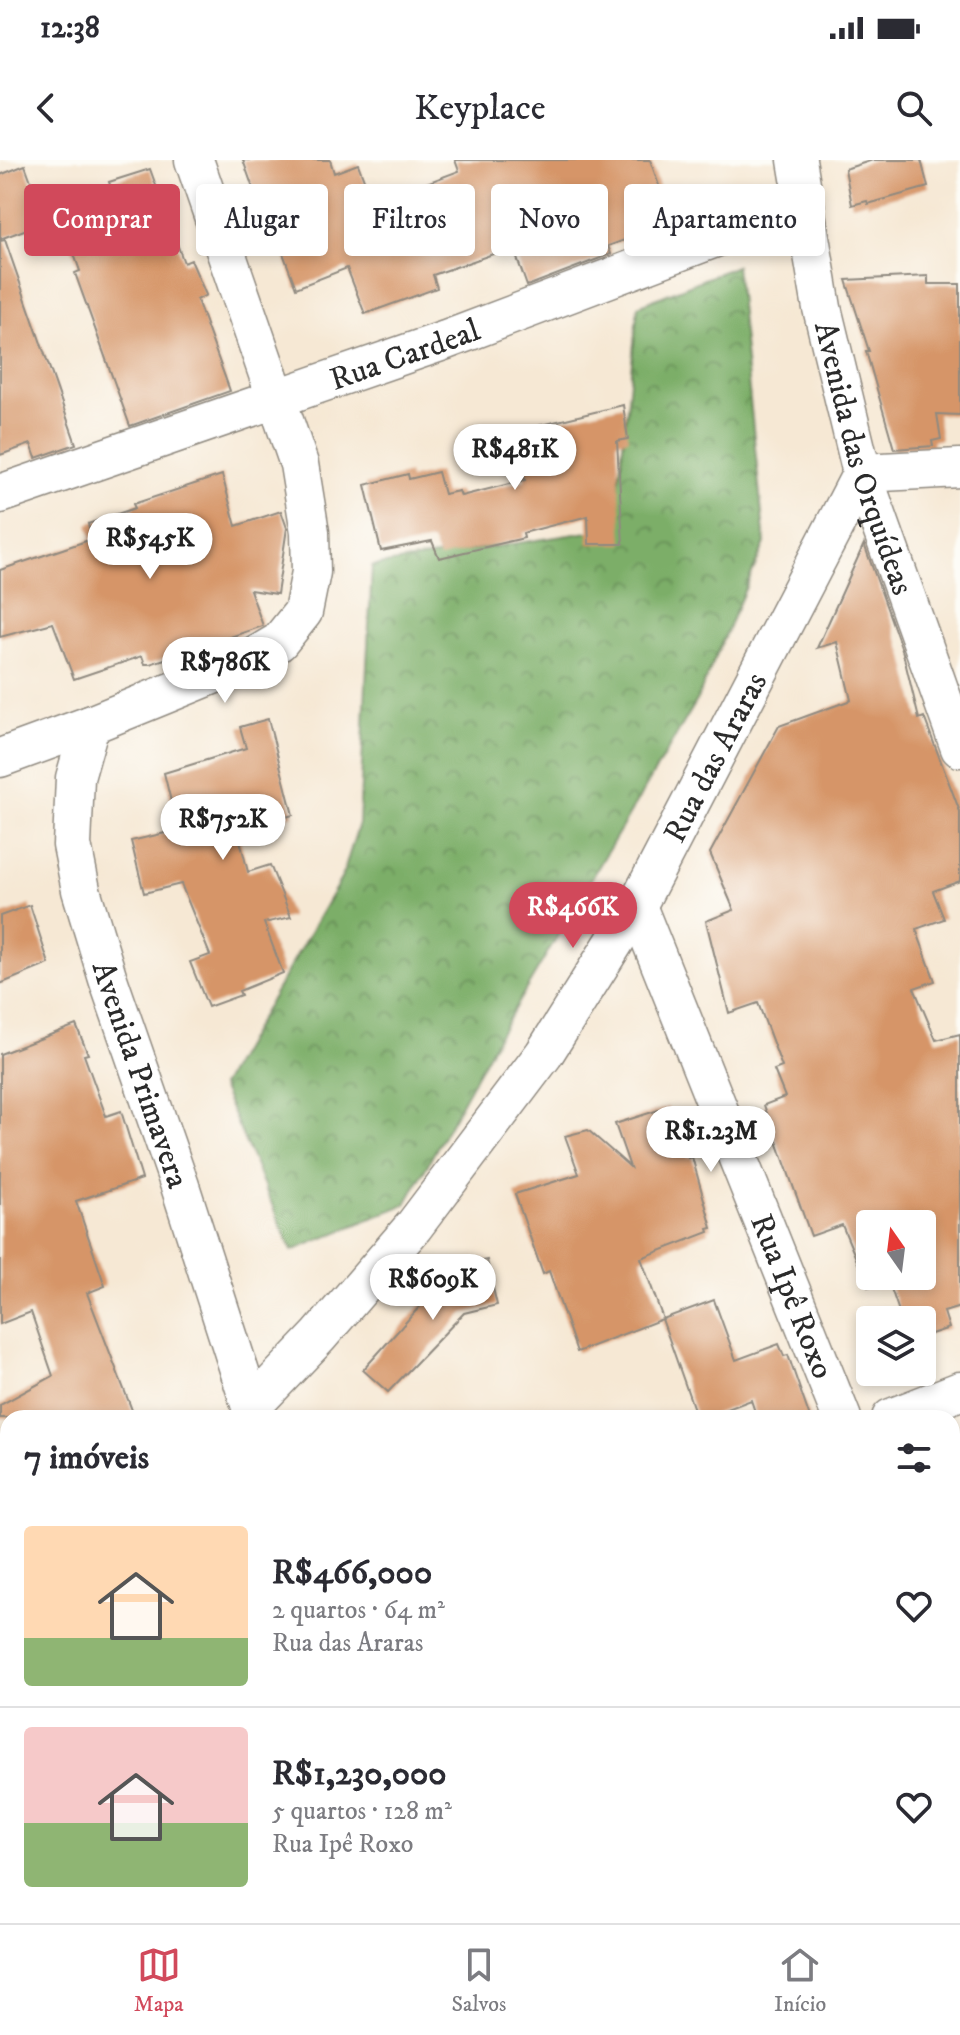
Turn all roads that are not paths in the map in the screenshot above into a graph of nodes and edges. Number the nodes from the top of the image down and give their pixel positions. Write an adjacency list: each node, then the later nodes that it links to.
1 (194, 160): 6 (street)
2 (797, 160): 3 (street, Avenida das Orquídeas)
3 (801, 184)
4 (670, 256): 6 (street, Rua Cardeal)
5 (814, 256): 8 (street, Avenida das Orquídeas)
6 (277, 399): 9 (street, Rua Cardeal); 10 (street)
7 (960, 468): 8 (street)
8 (862, 473): 11 (street, Avenida das Orquídeas); 13 (street, Rua das Araras)
9 (0, 494)
10 (90, 725): 12 (street); 15 (street, Avenida Primavera)
11 (960, 748)
12 (0, 758)
13 (637, 906): 16 (street, Rua das Araras); 17 (street, Rua Ipê Roxo)
14 (960, 1391): 18 (street)
15 (253, 1410)
16 (257, 1410)
17 (839, 1410)
18 (911, 1410)

